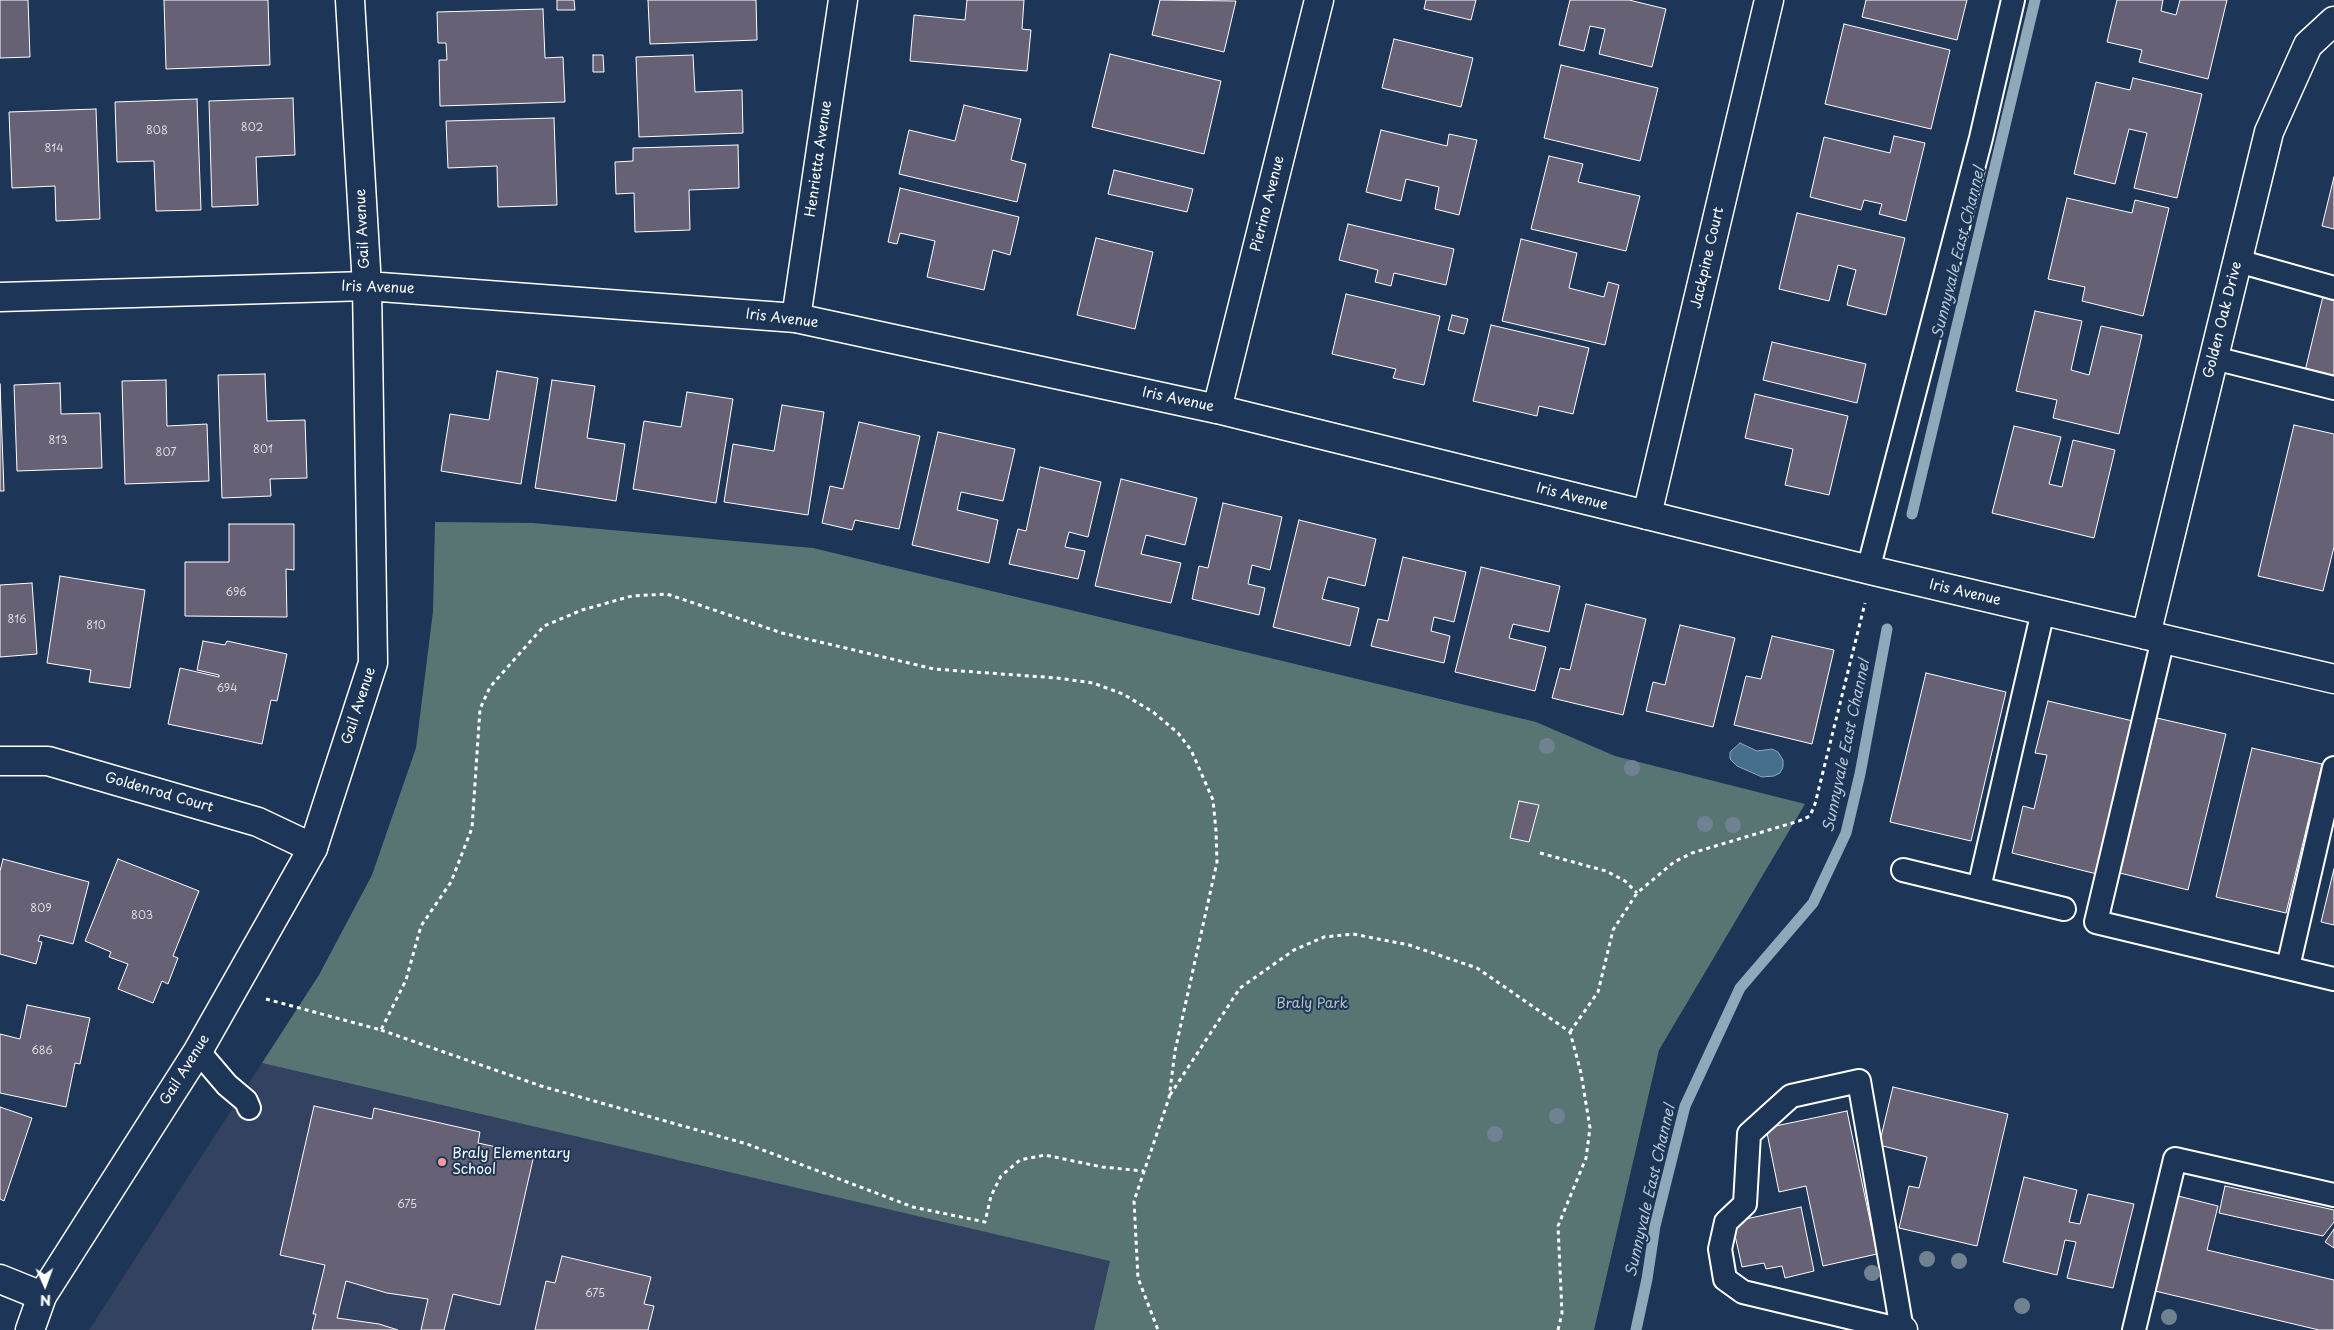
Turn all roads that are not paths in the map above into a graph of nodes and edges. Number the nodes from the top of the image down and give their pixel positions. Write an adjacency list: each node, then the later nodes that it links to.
1 (350, 0): 8 (street, Gail Avenue)
2 (843, 0): 11 (street, Henrietta Avenue)
3 (1319, 0): 14 (street, Pierino Avenue)
4 (1769, 0): 15 (street, Jackpine Court)
5 (2013, 0): 16 (lane)
6 (2334, 21): 7 (street, Golden Oak Drive)
7 (2238, 261): 9 (lane); 12 (street, Golden Oak Drive)
8 (367, 286): 10 (street, Iris Avenue); 11 (street, Iris Avenue); 22 (street, Gail Avenue)
9 (2334, 288)
10 (0, 297)
11 (796, 318): 14 (street, Iris Avenue)
12 (2214, 358): 13 (lane); 18 (street, Golden Oak Drive)
13 (2334, 388)
14 (1217, 409): 15 (street, Iris Avenue)
15 (1647, 515): 16 (street, Iris Avenue)
16 (1871, 571): 17 (street, Iris Avenue)
17 (2043, 611): 18 (street, Iris Avenue); 24 (lane)
18 (2155, 637): 19 (street, Iris Avenue); 26 (lane)
19 (2334, 679)
20 (0, 761): 22 (street, Goldenrod Court)
21 (2334, 768): 26 (lane)
22 (313, 848): 28 (street, Gail Avenue)
23 (1903, 870): 24 (lane)
24 (1979, 888): 25 (lane)
25 (2064, 909)
26 (2288, 967): 27 (lane)
27 (2334, 978)
28 (198, 1051): 29 (lane); 32 (street, Gail Avenue)
29 (249, 1108)
30 (2334, 1195): 35 (lane)
31 (0, 1279): 32 (street)
32 (42, 1296): 33 (street, Gail Avenue)
33 (30, 1330)
34 (1902, 1330): 34 (lane)
35 (2134, 1330)

